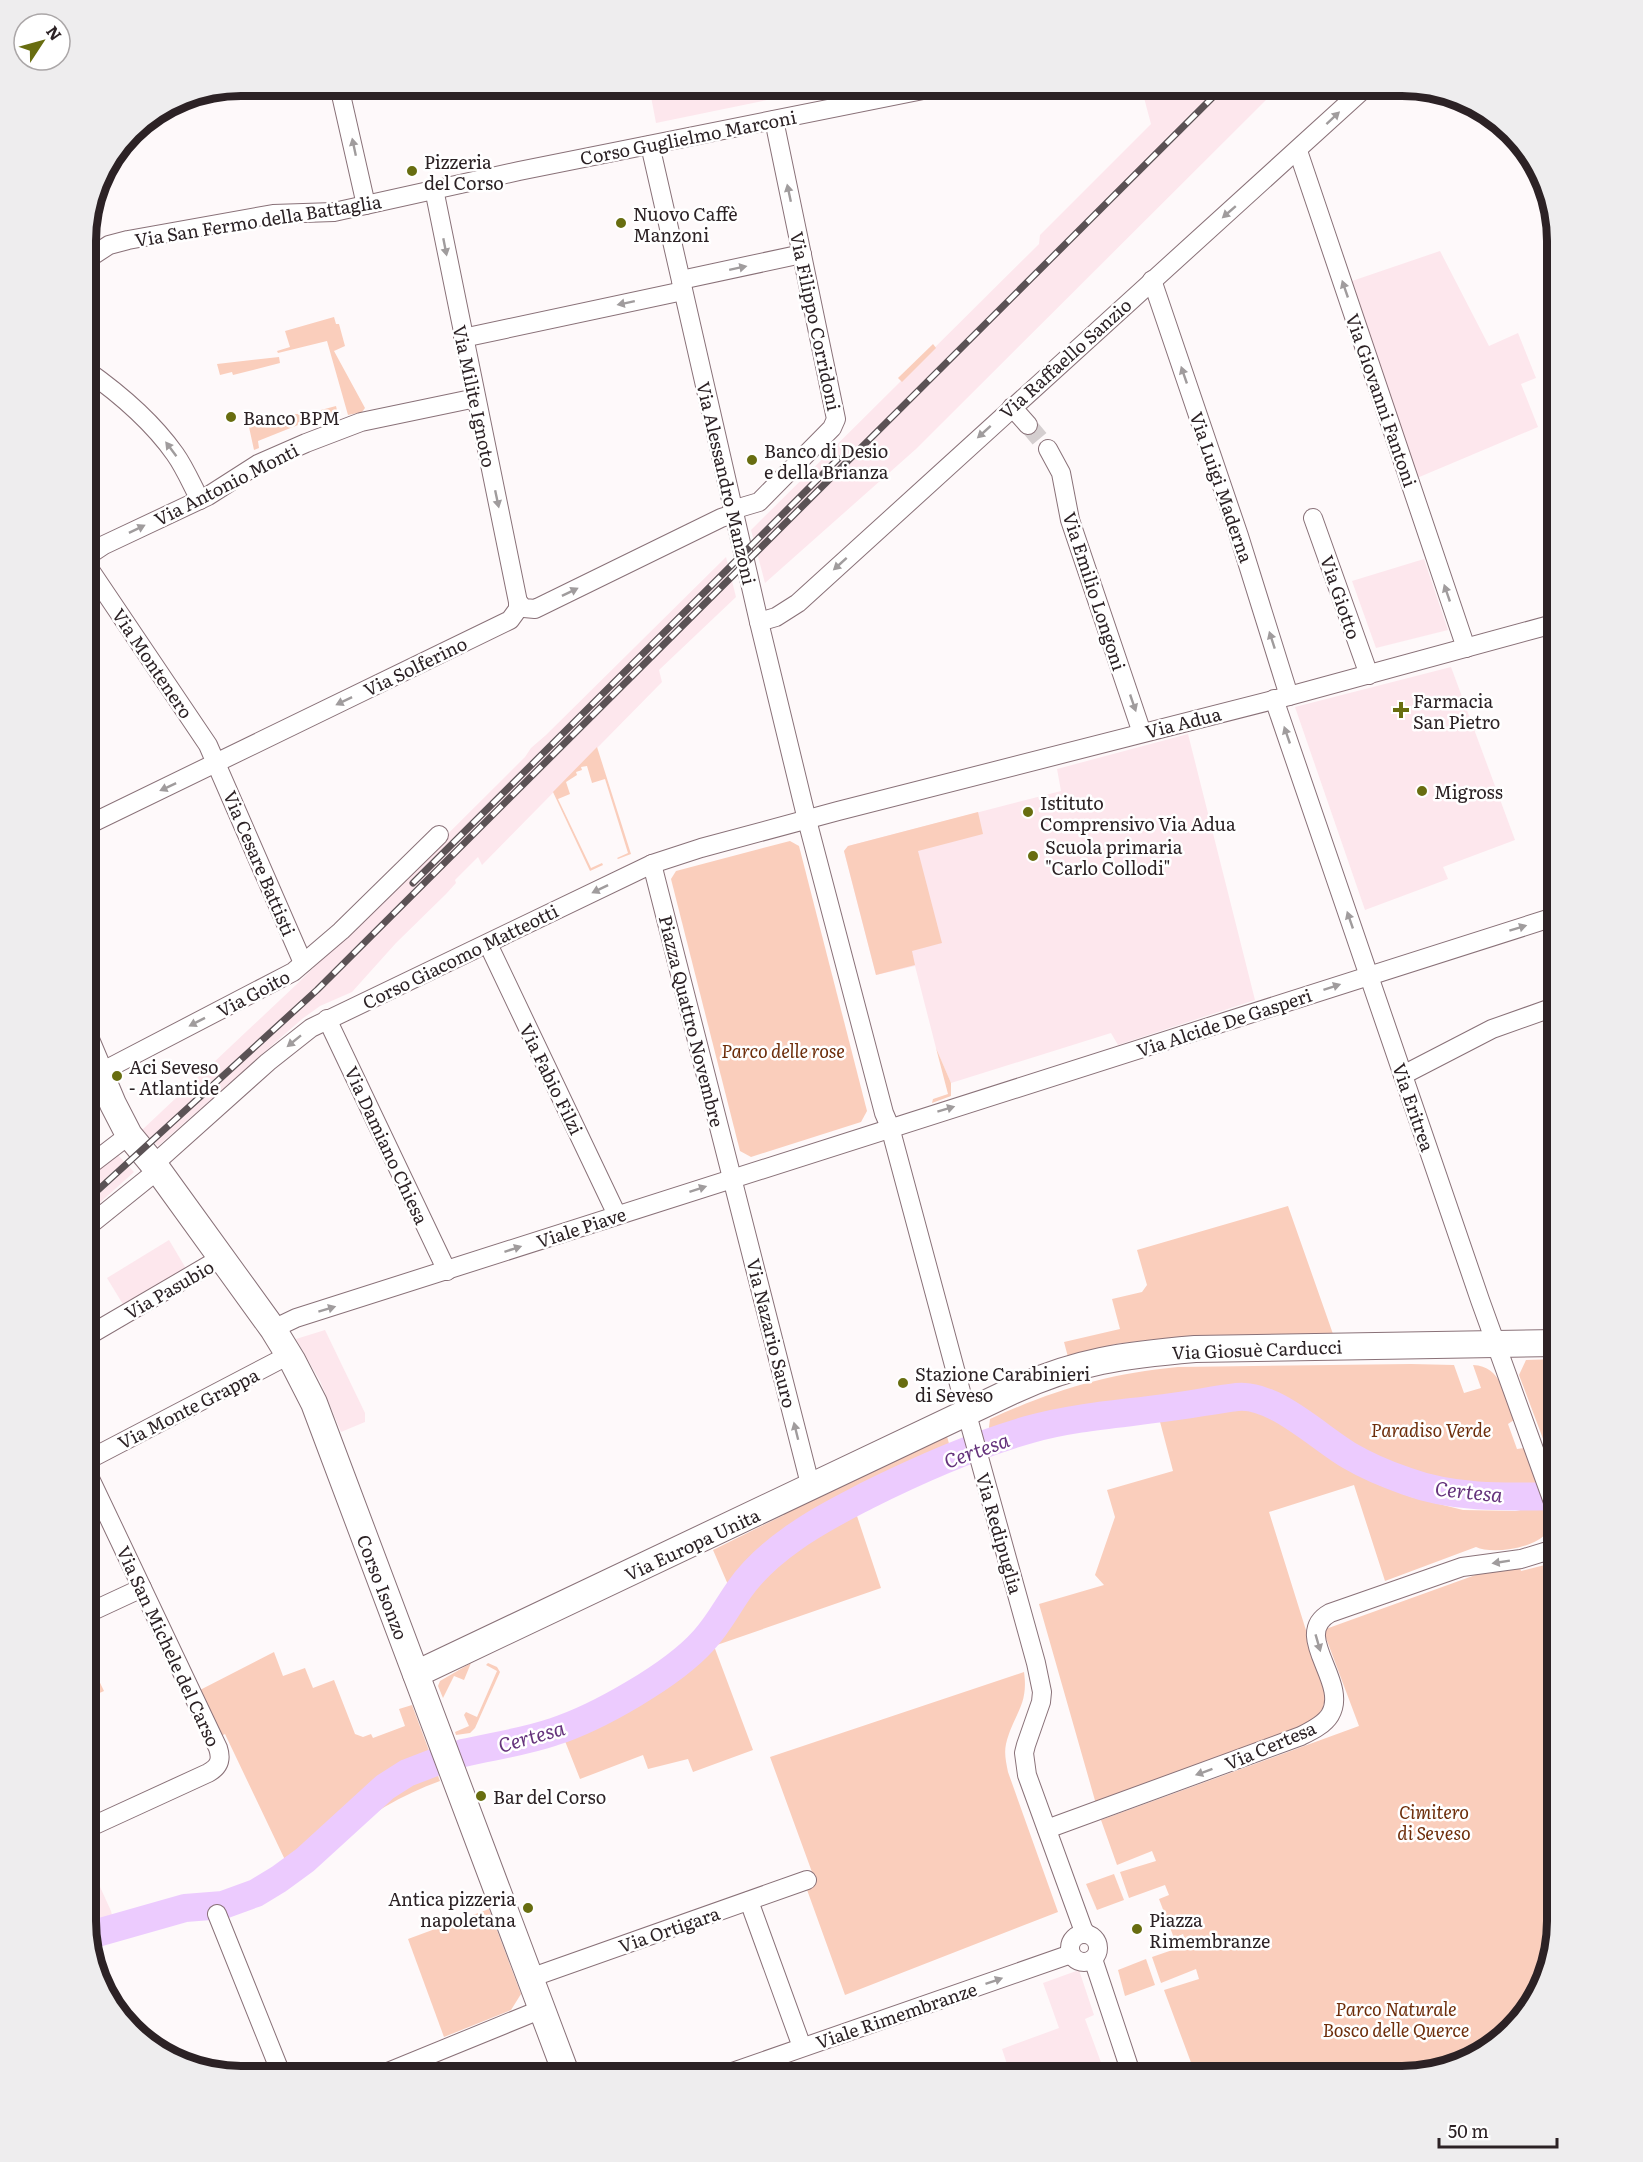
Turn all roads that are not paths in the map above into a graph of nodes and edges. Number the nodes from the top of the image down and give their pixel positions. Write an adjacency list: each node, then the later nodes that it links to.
1 (341, 96): 8 (street, one-way to 1)
2 (853, 96): 4 (street, Corso Guglielmo Marconi)
3 (1356, 96): 6 (street, Via Raffaello Sanzio, one-way to 3)
4 (774, 120): 5 (street, Corso Guglielmo Marconi); 10 (street, Via Filippo Corridoni, one-way to 4)
5 (650, 145): 7 (street, Corso Guglielmo Marconi); 12 (street, Via Alessandro Manzoni)
6 (1298, 151): 11 (street, Via Raffaello Sanzio, one-way to 11); 27 (street, Via Giovanni Fantoni, one-way to 6)
7 (434, 189): 8 (street, Via San Fermo della Battaglia); 13 (street, Via Milite Ignoto, one-way to 13)
8 (366, 205): 9 (street, Via San Fermo della Battaglia)
9 (96, 253)
10 (802, 254): 12 (street, one-way to 10); 20 (street, Via Filippo Corridoni)
11 (1152, 280): 16 (street, Via Raffaello Sanzio); 29 (street, Via Luigi Maderna, one-way to 11)
12 (682, 285): 13 (street, one-way to 13); 20 (street, Via Alessandro Manzoni)
13 (463, 338): 15 (street, Via Milite Ignoto)
14 (96, 377): 19 (street, one-way to 14)
15 (476, 398): 19 (street, Via Antonio Monti); 24 (street, Via Milite Ignoto, one-way to 24)
16 (1011, 407): 17 (street); 25 (street, Via Raffaello Sanzio, one-way to 25)
17 (1028, 425)
18 (1048, 449): 30 (street, Via Emilio Longoni, one-way to 30)
19 (200, 500): 22 (street, Via Antonio Monti, one-way to 19)
20 (733, 512): 24 (street, one-way to 20); 25 (street, Via Alessandro Manzoni)
21 (1313, 518): 28 (street, Via Giotto)
22 (96, 555)
23 (96, 579): 31 (street, Via Montenero)
24 (518, 602): 31 (street, Via Solferino, one-way to 31)
25 (759, 622): 32 (street, Via Alessandro Manzoni)
26 (1547, 626): 27 (street, Via Adua)
27 (1466, 648): 28 (street, Via Adua)
28 (1368, 675): 29 (street, Via Adua)
29 (1282, 697): 30 (street, Via Adua); 39 (street, Via Eritrea, one-way to 29)
30 (1142, 733): 32 (street, Via Adua)
31 (217, 764): 33 (street, Via Solferino, one-way to 33); 38 (street, Via Cesare Battisti)
32 (807, 820): 35 (street, Corso Giacomo Matteotti); 45 (street)
33 (96, 821)
34 (439, 835): 38 (street, Via Goito)
35 (652, 864): 37 (street, Corso Giacomo Matteotti, one-way to 37); 49 (street, Piazza Quattro Novembre)
36 (1547, 919): 39 (street, Via Alcide De Gasperi, one-way to 36)
37 (488, 944): 41 (street, Corso Giacomo Matteotti); 50 (street, Via Fabio Filzi)
38 (303, 963): 43 (street, Via Goito, one-way to 43)
39 (1369, 975): 44 (street, Via Eritrea); 45 (street, Via Alcide De Gasperi, one-way to 39)
40 (1547, 1010): 44 (street)
41 (327, 1019): 48 (street, Corso Giacomo Matteotti, one-way to 48); 53 (street, Via Damiano Chiesa)
42 (96, 1065): 43 (street, Corso Isonzo)
43 (99, 1073): 46 (street, Corso Isonzo)
44 (1403, 1075): 57 (street, Via Eritrea)
45 (890, 1127): 49 (street, Viale Piave); 59 (street, Via Redipuglia)
46 (129, 1135): 47 (street); 48 (street, Corso Isonzo)
47 (96, 1160)
48 (156, 1167): 51 (street, Corso Giacomo Matteotti); 52 (street, Corso Isonzo)
49 (733, 1178): 50 (street, Viale Piave, one-way to 49); 62 (street, Via Nazario Sauro, one-way to 49)
50 (617, 1215): 53 (street, Viale Piave, one-way to 50)
51 (96, 1219)
52 (221, 1258): 54 (street, Corso Isonzo); 55 (street, Via Pasubio)
53 (447, 1271): 54 (street, Viale Piave, one-way to 53)
54 (273, 1329): 58 (street, Corso Isonzo)
55 (96, 1331)
56 (1547, 1343): 57 (street, Via Giosuè Carducci)
57 (1497, 1344): 59 (street, Via Giosuè Carducci); 61 (street, Via Eritrea)
58 (290, 1355): 60 (street, Via Monte Grappa); 67 (street, Corso Isonzo)
59 (967, 1413): 62 (street, Via Europa Unita); 69 (street, Via Redipuglia)
60 (96, 1456)
61 (1547, 1483)
62 (811, 1488): 67 (street, Via Europa Unita)
63 (96, 1491): 65 (street, Via San Michele del Carso)
64 (1547, 1551): 69 (street, Via Certesa, one-way to 69)
65 (142, 1588): 66 (street); 68 (street, Via San Michele del Carso)
66 (96, 1609)
67 (416, 1674): 76 (street, Corso Isonzo)
68 (96, 1824)
69 (1047, 1829): 73 (street, Via Redipuglia)
70 (807, 1880): 71 (street, Via Ortigara)
71 (749, 1901): 76 (street, Via Ortigara); 78 (street)
72 (217, 1914): 79 (street)
73 (1086, 1934): 74 (street); 75 (street, Via Redipuglia)
74 (1071, 1954): 75 (street); 78 (street, Viale Rimembranze, one-way to 74)
75 (1093, 1959): 83 (street, Via Redipuglia)
76 (530, 1978): 77 (street, Corso Isonzo)
77 (542, 2009): 80 (street); 81 (street, Corso Isonzo)
78 (802, 2047): 82 (street, Viale Rimembranze)
79 (278, 2066)
80 (402, 2066)
81 (563, 2066)
82 (749, 2066)
83 (1129, 2066)

